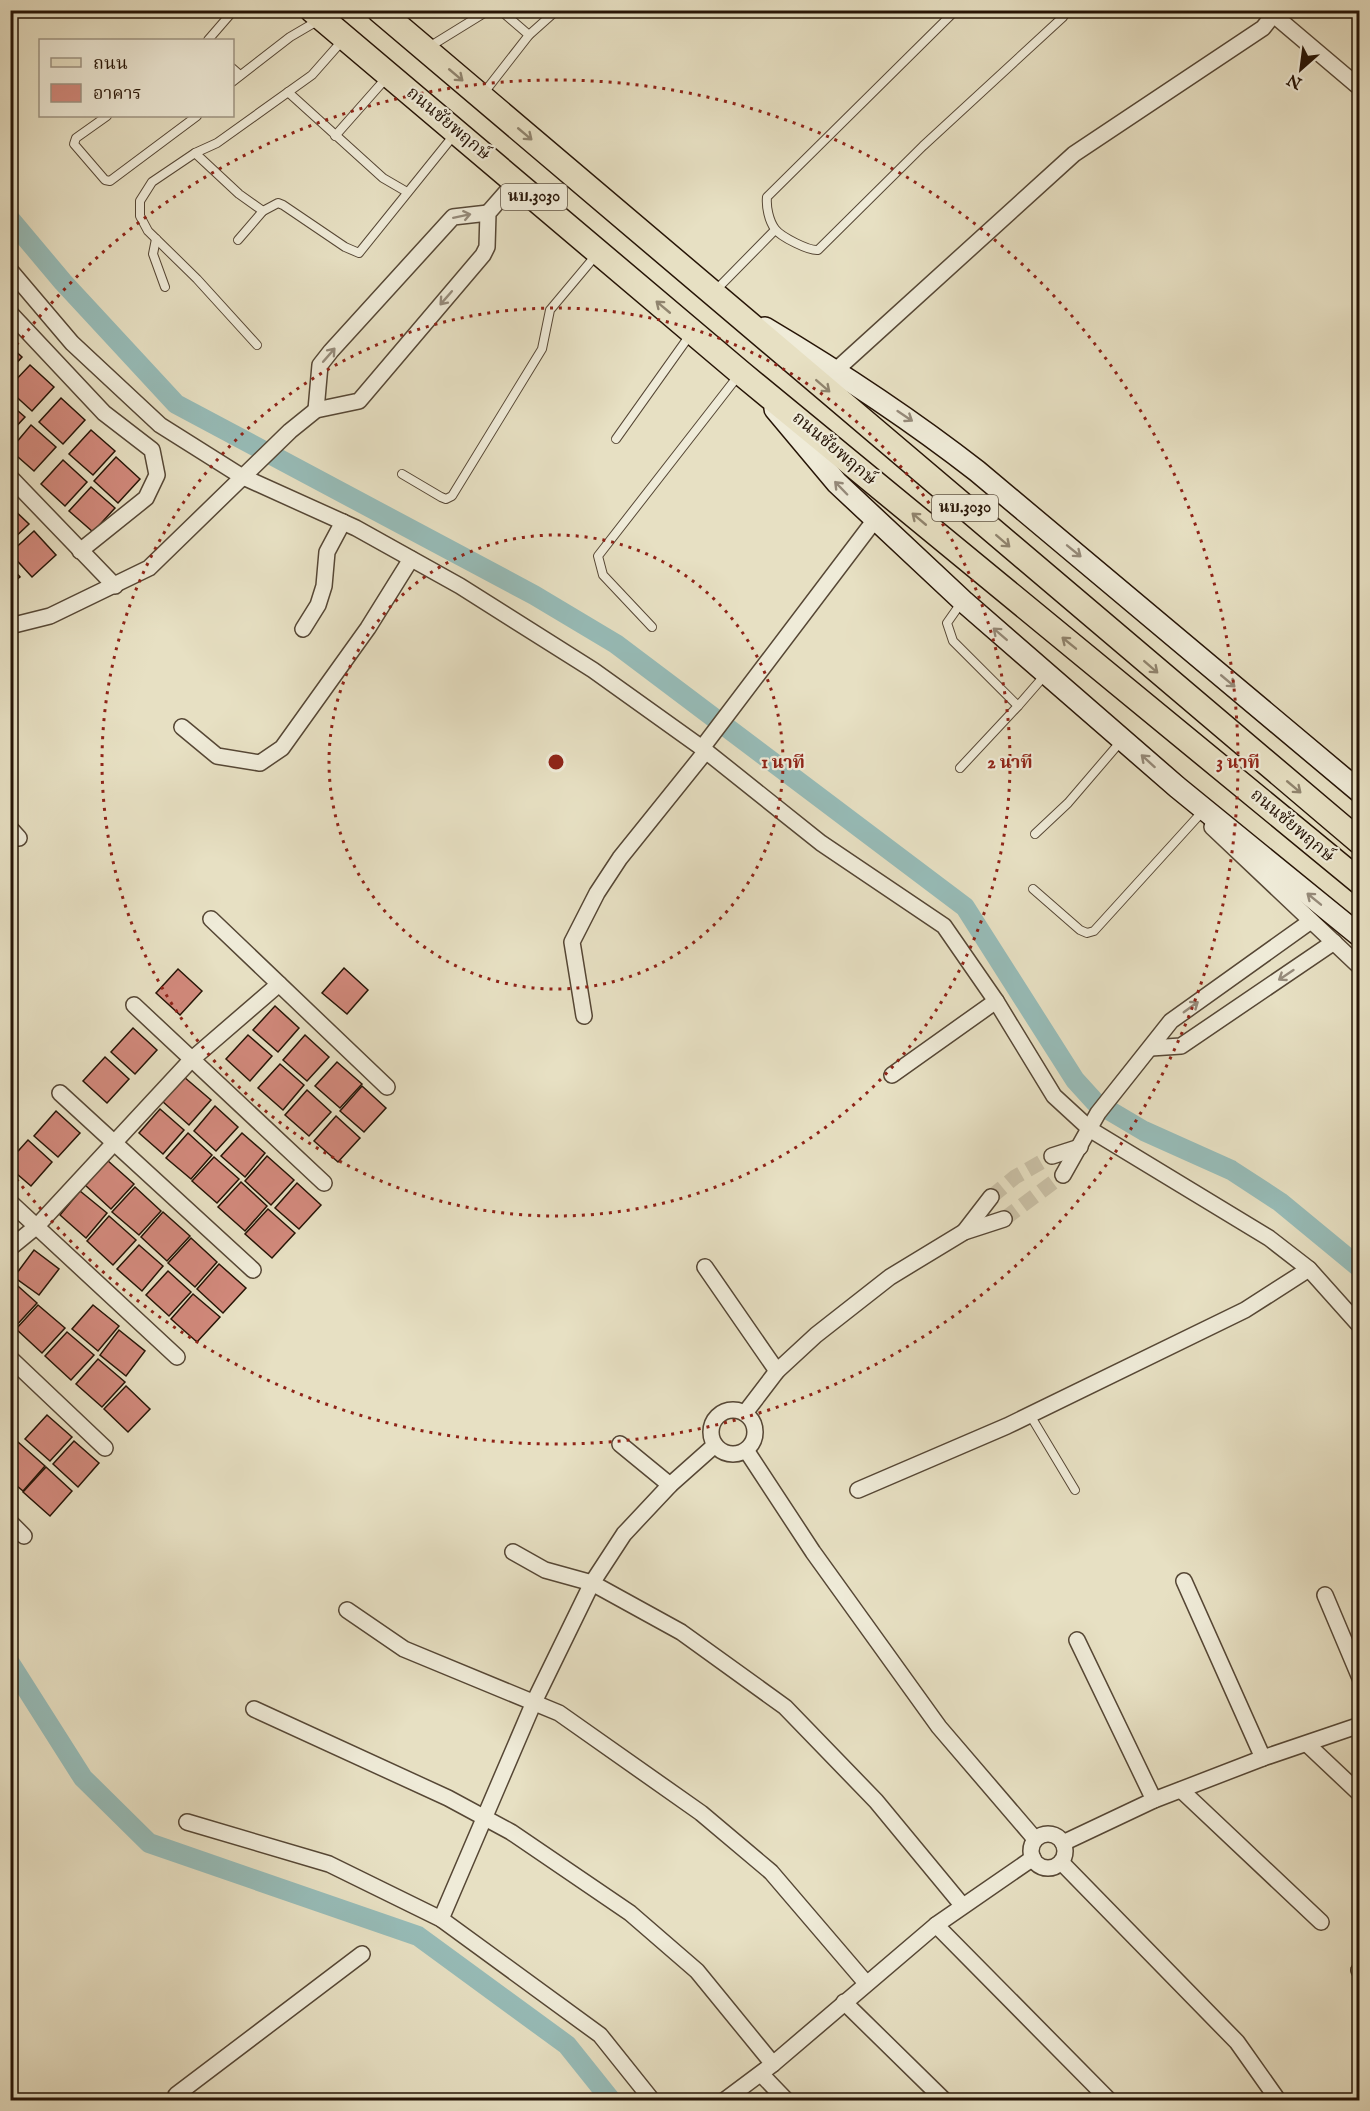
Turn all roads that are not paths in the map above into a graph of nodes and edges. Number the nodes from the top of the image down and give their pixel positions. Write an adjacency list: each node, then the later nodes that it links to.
1 (234, 10): 12 (lane)
2 (379, 10): 13 (main road, ถนนชัยพฤกษ์ / นบ.3030)
3 (489, 10): 13 (lane)
4 (500, 10): 10 (lane)
5 (557, 10): 10 (lane)
6 (956, 10): 30 (lane)
7 (1067, 10): 30 (lane)
8 (1276, 14): 18 (street); 40 (street)
9 (317, 15): 11 (main road, ถนนชัยพฤกษ์ / นบ.3030); 16 (lane)
10 (529, 35): 20 (lane)
11 (345, 38): 15 (main road, ถนนชัยพฤกษ์ / นบ.3030); 19 (lane)
12 (209, 39)
13 (425, 50): 20 (main road, ถนนชัยพฤกษ์ / นบ.3030, one-way to 20)
14 (234, 70): 16 (lane)
15 (389, 74): 23 (main road, ถนนชัยพฤกษ์ / นบ.3030); 24 (lane)
16 (240, 75): 17 (lane)
17 (234, 80)
18 (1359, 88)
19 (288, 92): 24 (lane); 25 (lane)
20 (481, 96): 36 (main road, ถนนชัยพฤกษ์ / นบ.3030, one-way to 36)
21 (105, 117): 22 (lane)
22 (196, 117)
23 (457, 132): 26 (main road, ถนนชัยพฤกษ์ / นบ.3030); 27 (lane)
24 (335, 136): 27 (lane)
25 (195, 153): 28 (lane); 31 (lane)
26 (516, 182): 29 (street); 33 (main road, ถนนชัยพฤกษ์ / นบ.3030)
27 (407, 192): 28 (lane)
28 (263, 211): 32 (lane)
29 (488, 213): 42 (street, one-way to 42); 42 (street, one-way to 29)
30 (775, 230): 36 (lane)
31 (156, 239): 35 (lane); 39 (lane)
32 (238, 240)
33 (598, 253): 38 (main road, ถนนชัยพฤกษ์ / นบ.3030, one-way to 33); 45 (lane)
34 (10, 270): 44 (street)
35 (165, 287)
36 (722, 300): 40 (main road); 65 (main road, ถนนชัยพฤกษ์ / นบ.3030, one-way to 65)
37 (10, 313): 49 (street)
38 (693, 332): 41 (main road, ถนนชัยพฤกษ์ / นบ.3030); 43 (lane)
39 (257, 345)
40 (836, 370): 62 (main road, one-way to 62)
41 (749, 379): 47 (main road, one-way to 41); 54 (lane); 66 (main road, ถนนชัยพฤกษ์ / นบ.3030, one-way to 41)
42 (316, 410): 44 (street)
43 (616, 439)
44 (246, 471): 48 (street); 51 (street)
45 (402, 474)
46 (10, 477): 49 (street)
47 (874, 521): 52 (main road); 60 (street)
48 (343, 522): 50 (street); 55 (street)
49 (80, 551): 51 (street)
50 (411, 559): 58 (street); 60 (street)
51 (115, 586): 53 (street)
52 (963, 602): 56 (main road, one-way to 52); 57 (lane)
53 (10, 626)
54 (652, 627)
55 (303, 629)
56 (1046, 673): 57 (lane); 59 (main road)
57 (1018, 706): 61 (lane)
58 (182, 727)
59 (1123, 739): 63 (main road, one-way to 59); 64 (lane)
60 (705, 747): 74 (street); 76 (street)
61 (960, 768)
62 (1359, 792)
63 (1202, 812): 67 (lane); 69 (street); 70 (main road, one-way to 63)
64 (1035, 834)
65 (1359, 842)
66 (1359, 882)
67 (1033, 889)
68 (211, 919): 73 (street)
69 (1311, 921): 71 (street); 77 (street, one-way to 69)
70 (1359, 936)
71 (1334, 942): 72 (street); 77 (street, one-way to 77)
72 (1359, 967)
73 (279, 984): 78 (street); 80 (street)
74 (996, 1001): 79 (street); 82 (street)
75 (134, 1005): 78 (street)
76 (584, 1016)
77 (1151, 1048): 82 (street)
78 (191, 1060): 83 (street); 87 (street)
79 (892, 1075)
80 (387, 1087)
81 (60, 1093): 83 (street)
82 (1091, 1130): 84 (street); 95 (street)
83 (115, 1143): 91 (street); 96 (street)
84 (1080, 1147): 85 (street); 86 (street)
85 (1052, 1156)
86 (1063, 1175)
87 (324, 1183)
88 (991, 1197): 92 (street)
89 (10, 1202): 91 (street)
90 (1004, 1219): 92 (street)
91 (37, 1226): 93 (street); 98 (street)
92 (964, 1232): 100 (street)
93 (10, 1248)
94 (705, 1267): 100 (street)
95 (1309, 1269): 97 (street); 102 (street)
96 (254, 1270)
97 (1359, 1326)
98 (177, 1357)
99 (10, 1358): 105 (street)
100 (777, 1371): 101 (street)
101 (745, 1413): 104 (street); 106 (street)
102 (1030, 1415): 108 (street); 109 (lane)
103 (620, 1444): 107 (street)
104 (715, 1445): 106 (street); 107 (street)
105 (105, 1448)
106 (746, 1450): 129 (street)
107 (669, 1485): 114 (street)
108 (858, 1490)
109 (1075, 1490)
110 (10, 1522): 111 (street)
111 (24, 1536)
112 (513, 1552): 114 (street)
113 (1184, 1581): 123 (street)
114 (592, 1583): 119 (street); 133 (street)
115 (1325, 1595): 118 (street)
116 (347, 1610): 119 (street)
117 (1077, 1640): 126 (street)
118 (1359, 1678)
119 (534, 1702): 127 (street); 138 (street)
120 (254, 1709): 127 (street)
121 (1359, 1725): 122 (street)
122 (1306, 1744): 123 (street); 125 (street)
123 (1263, 1758): 124 (street)
124 (1182, 1790): 126 (street); 135 (street)
125 (1359, 1794)
126 (1154, 1800): 130 (street)
127 (484, 1816): 134 (street); 140 (street)
128 (187, 1822): 134 (street)
129 (1035, 1839): 130 (street); 131 (street)
130 (1064, 1843): 132 (street)
131 (1033, 1858): 132 (street); 133 (street)
132 (1061, 1862): 147 (street)
133 (962, 1905): 136 (street)
134 (441, 1919): 142 (street)
135 (1321, 1922)
136 (936, 1925): 138 (street); 146 (street)
137 (362, 1954): 141 (street)
138 (866, 1983): 139 (street)
139 (844, 2002): 140 (street); 145 (street)
140 (767, 2069): 143 (street); 144 (street)
141 (180, 2100)
142 (652, 2100)
143 (725, 2100)
144 (786, 2100)
145 (944, 2100)
146 (1108, 2100)
147 (1278, 2100)

